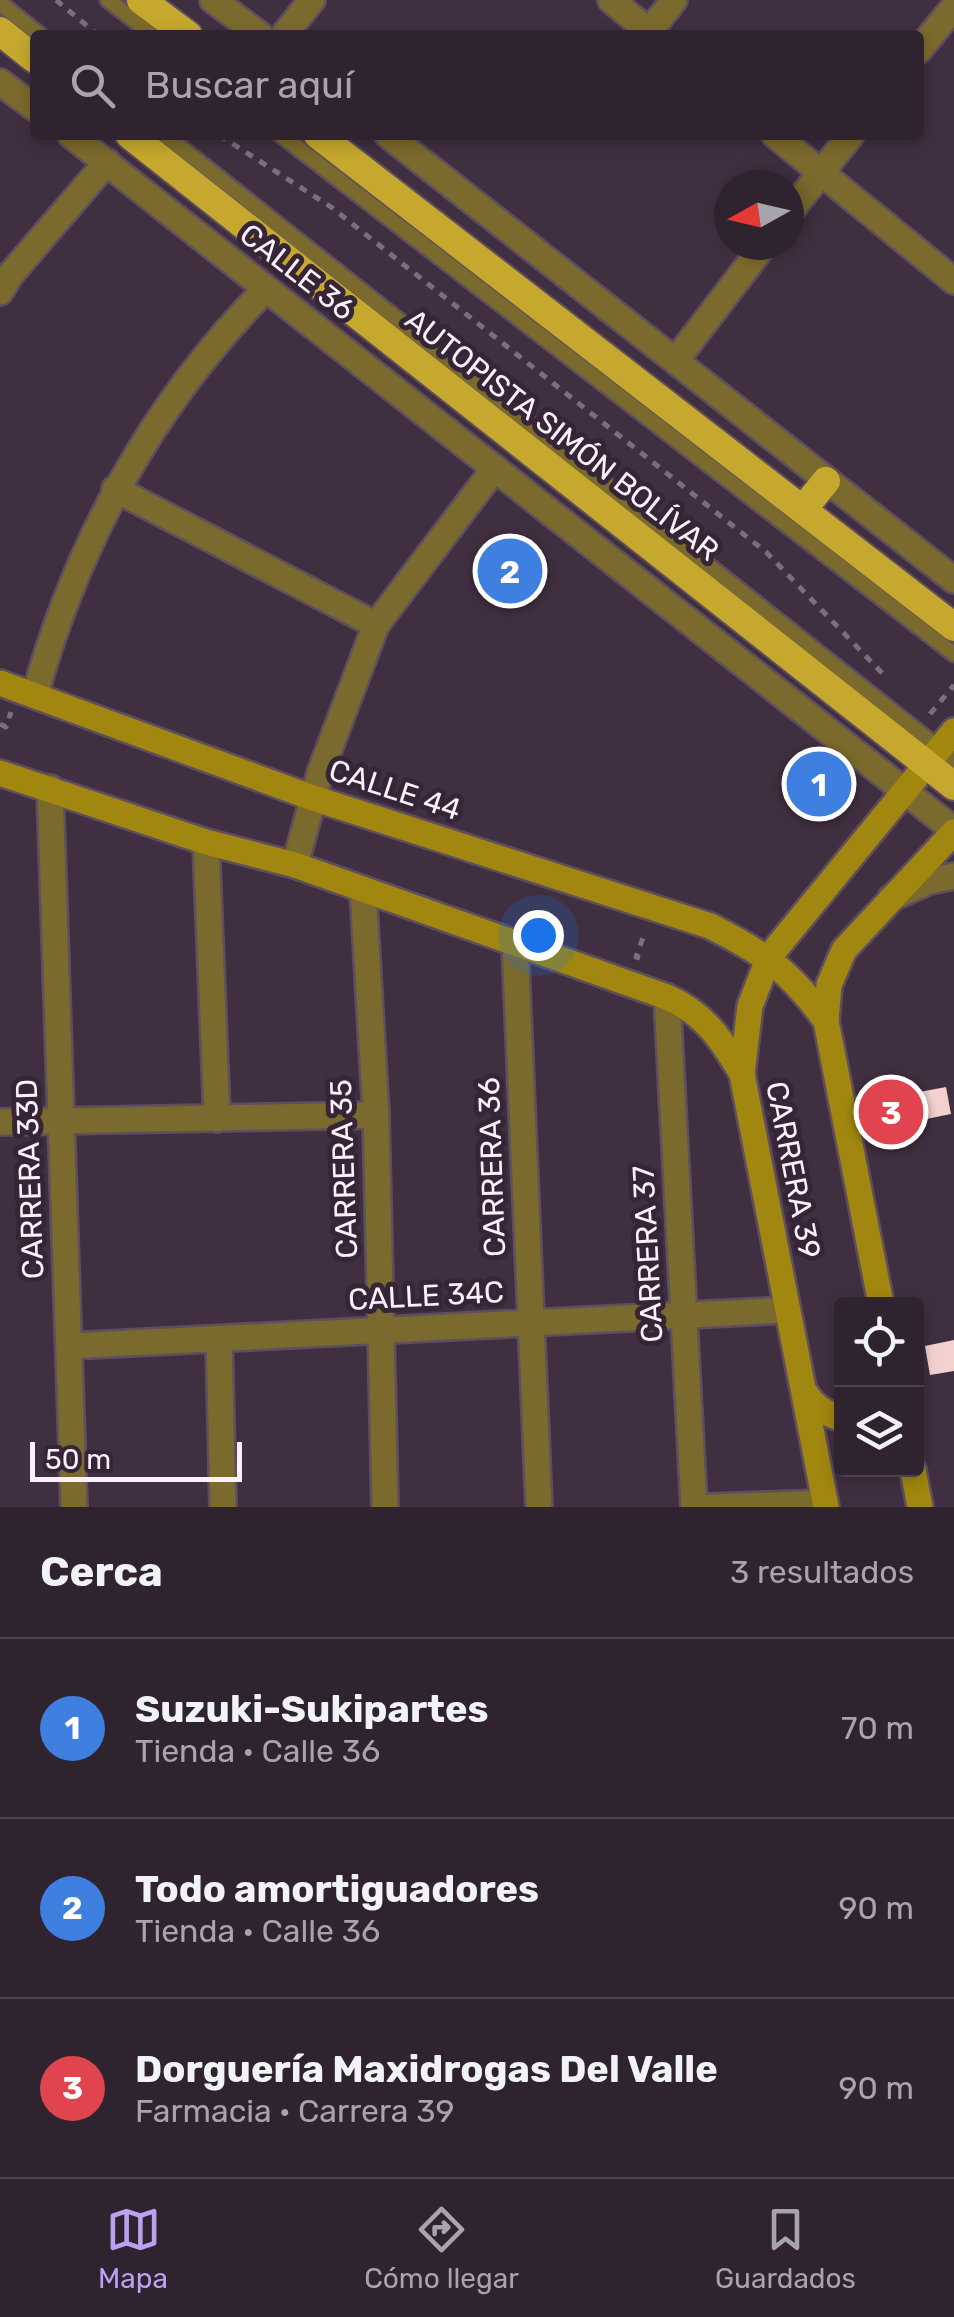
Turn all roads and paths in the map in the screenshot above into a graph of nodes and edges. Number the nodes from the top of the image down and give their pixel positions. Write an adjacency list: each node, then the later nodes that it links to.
1 (56, 0): 11 (path)
2 (108, 0): 12 (lane)
3 (142, 0): 13 (highway)
4 (213, 0): 14 (street)
5 (312, 0): 15 (street)
6 (610, 0): 16 (street)
7 (674, 0): 17 (street)
8 (953, 3): 19 (street)
9 (0, 4): 10 (lane)
10 (34, 30)
11 (92, 30)
12 (147, 30)
13 (181, 30)
14 (253, 30)
15 (288, 30)
16 (647, 30)
17 (653, 30)
18 (0, 31): 20 (highway)
19 (924, 43)
20 (30, 55)
21 (0, 82): 22 (street)
22 (30, 104)
23 (78, 140): 32 (street, CALLE 36)
24 (137, 140): 52 (highway, AUTOPISTA SIMÓN BOLÍVAR)
25 (171, 140): 52 (lane)
26 (227, 140): 48 (path)
27 (287, 140): 47 (lane)
28 (325, 140): 43 (highway)
29 (394, 140): 39 (street)
30 (782, 140): 33 (street)
31 (847, 140): 33 (street)
32 (107, 162): 37 (street, CALLE 36); 38 (street)
33 (821, 172): 34 (street); 36 (street)
34 (804, 194)
35 (753, 260): 39 (street)
36 (954, 281)
37 (266, 289): 40 (street, CALLE 36); 42 (street)
38 (0, 292)
39 (676, 360): 41 (street)
40 (495, 468): 45 (street); 56 (street, CALLE 36)
41 (826, 481): 43 (highway); 44 (street)
42 (115, 489): 45 (street); 50 (street)
43 (804, 508): 46 (highway)
44 (954, 580)
45 (376, 626): 57 (street)
46 (954, 626)
47 (954, 654)
48 (882, 674)
49 (0, 683): 50 (main road, CALLE 44)
50 (36, 695): 57 (main road, CALLE 44)
51 (917, 707): 52 (path)
52 (945, 748): 54 (highway, AUTOPISTA SIMÓN BOLÍVAR); 56 (main road, CARRERA 39)
53 (0, 773): 55 (main road)
54 (954, 786)
55 (50, 788): 59 (main road); 72 (street, CARRERA 33D)
56 (904, 790): 58 (street, CALLE 36); 66 (main road, CARRERA 39)
57 (313, 798): 60 (street); 64 (main road, CALLE 44)
58 (954, 831): 63 (main road, CARRERA 39)
59 (206, 842): 60 (main road); 71 (street)
60 (295, 865): 62 (main road)
61 (954, 876): 63 (street)
62 (363, 889): 65 (main road); 70 (street, CARRERA 35)
63 (891, 898): 68 (main road, CARRERA 39)
64 (673, 914): 66 (main road, CALLE 44); 67 (path)
65 (515, 944): 67 (main road); 77 (street, CARRERA 36)
66 (768, 957): 68 (main road, CALLE 44); 69 (main road, CARRERA 39)
67 (658, 994): 69 (main road); 76 (street, CARRERA 37)
68 (826, 1021): 74 (main road, CARRERA 39)
69 (742, 1074): 75 (main road, CARRERA 39)
70 (376, 1115): 71 (street); 78 (street, CARRERA 35)
71 (217, 1118): 72 (street)
72 (61, 1120): 73 (street); 80 (street, CARRERA 33D)
73 (0, 1122)
74 (880, 1297)
75 (787, 1310): 76 (street, CALLE 34C); 81 (main road, CARRERA 39)
76 (684, 1315): 77 (street, CALLE 34C); 89 (street, CARRERA 37)
77 (531, 1323): 78 (street, CALLE 34C); 88 (street, CARRERA 36)
78 (382, 1330): 79 (street, CALLE 34C); 87 (street, CARRERA 35)
79 (219, 1338): 80 (street, CALLE 34C); 86 (street)
80 (69, 1346): 85 (street, CARRERA 33D)
81 (803, 1387): 82 (main road); 84 (main road, CARRERA 39)
82 (834, 1416)
83 (914, 1477): 91 (main road)
84 (826, 1505): 90 (street)
85 (74, 1507)
86 (223, 1507)
87 (385, 1507)
88 (538, 1507)
89 (694, 1507)
90 (708, 1507)
91 (920, 1507)

